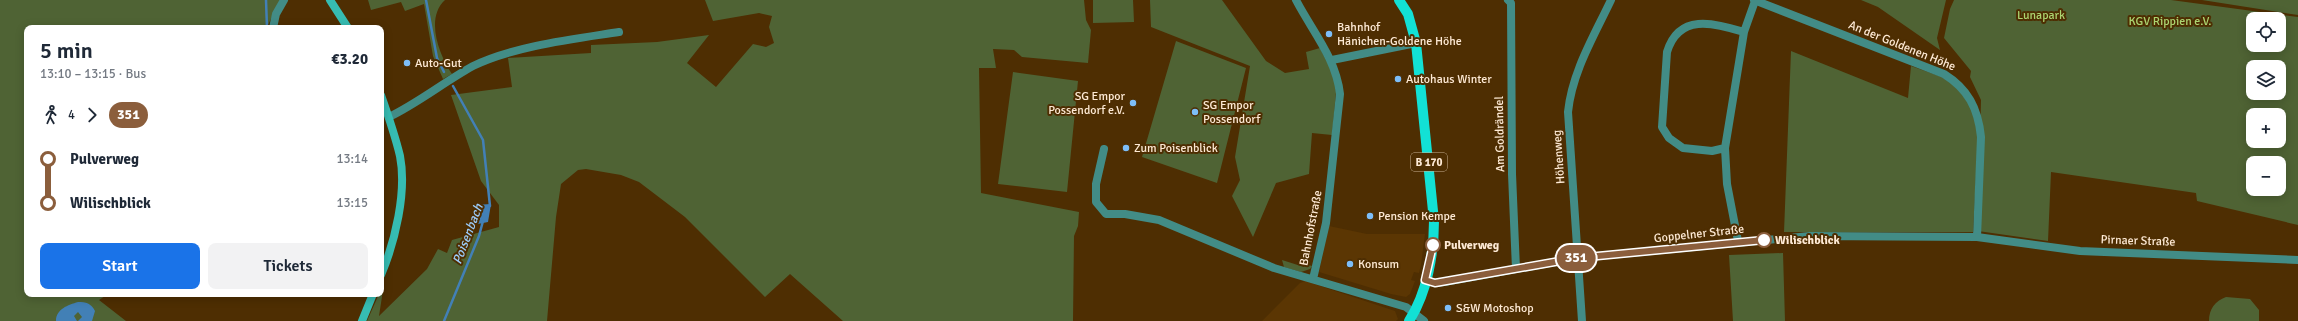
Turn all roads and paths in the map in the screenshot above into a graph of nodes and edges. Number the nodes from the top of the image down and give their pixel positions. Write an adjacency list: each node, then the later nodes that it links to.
1 (284, 0): 8 (street)
2 (330, 0): 9 (main road)
3 (1296, 0): 13 (street, Bahnhofstraße)
4 (1399, 0): 12 (main road, B 170)
5 (1508, 0): 23 (street, Am Goldrändel)
6 (1611, 0): 20 (street, Höhenweg)
7 (1755, 0): 11 (street); 18 (street, An der Goldenen Höhe)
8 (274, 25)
9 (346, 25)
10 (619, 32): 15 (street)
11 (1744, 32): 16 (street); 16 (street)
12 (1416, 42): 13 (street); 25 (main road, B 170)
13 (1332, 60): 24 (street, Bahnhofstraße)
14 (384, 103): 15 (main road)
15 (389, 117): 22 (main road)
16 (1725, 148): 19 (street)
17 (1104, 149): 24 (street)
18 (1977, 237): 19 (street, Goppelner Straße); 21 (street, Pirnaer Straße)
19 (1738, 241): 20 (street, Goppelner Straße)
20 (1577, 258): 23 (street, Goppelner Straße); 30 (street, Höhenweg)
21 (2298, 260)
22 (384, 264)
23 (1516, 269): 25 (street, Goppelner Straße)
24 (1313, 280): 27 (street)
25 (1425, 280): 27 (main road, B 170)
26 (372, 297): 28 (main road)
27 (1411, 316): 29 (street)
28 (362, 321)
29 (1424, 321)
30 (1582, 321)

